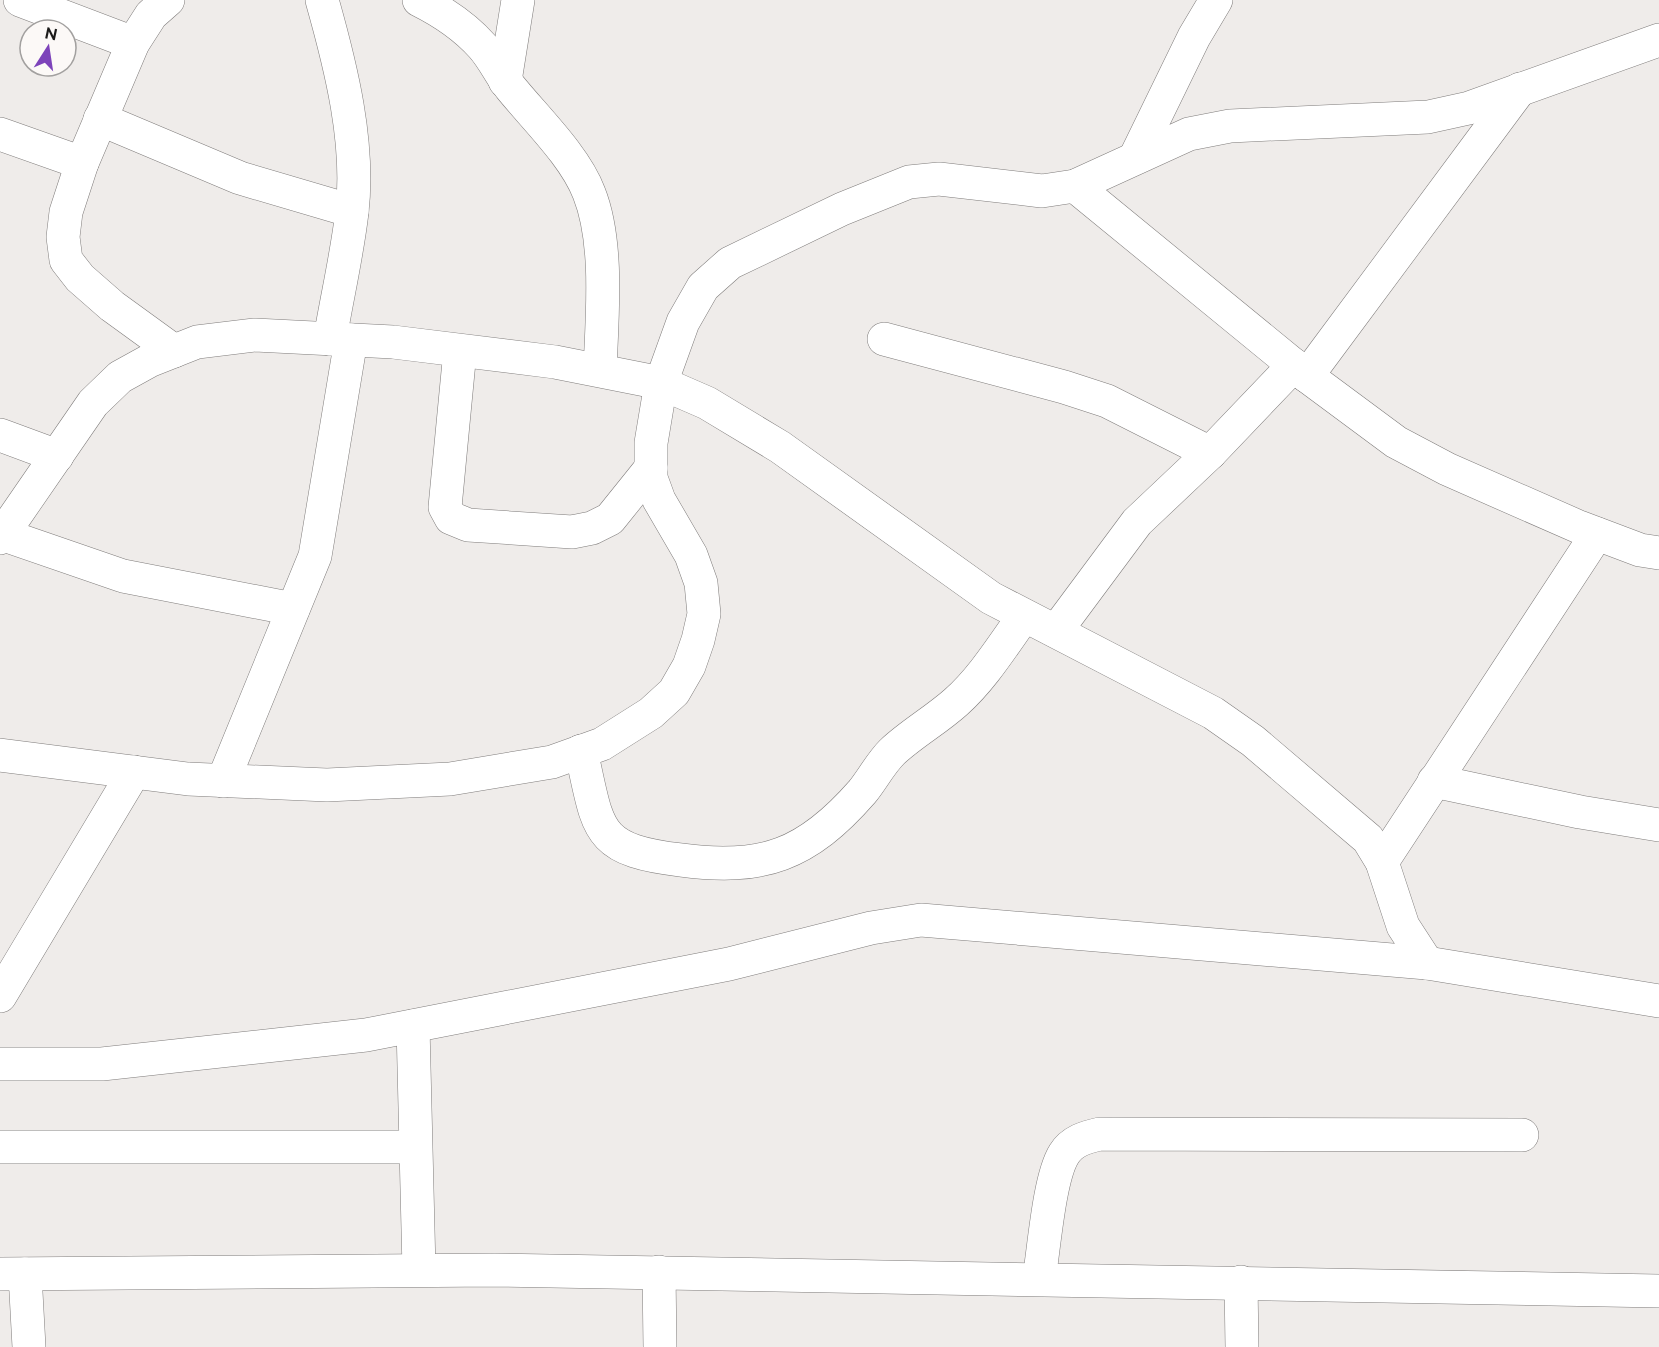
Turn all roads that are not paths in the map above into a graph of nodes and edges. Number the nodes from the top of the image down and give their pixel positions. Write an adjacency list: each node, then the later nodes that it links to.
1 (20, 0): 8 (street)
2 (168, 0): 8 (street)
3 (322, 0): 16 (street)
4 (419, 0): 9 (street)
5 (518, 0): 9 (street)
6 (1216, 0): 13 (street)
7 (1659, 40): 10 (street)
8 (133, 43): 11 (street)
9 (505, 81): 21 (street)
10 (1521, 89): 13 (street); 22 (street)
11 (100, 119): 14 (street); 16 (street)
12 (0, 134): 14 (street)
13 (1134, 158): 15 (street)
14 (82, 162): 19 (street)
15 (1075, 186): 22 (street); 23 (street)
16 (352, 212): 17 (street)
17 (340, 339): 19 (street); 20 (street); 31 (street)
18 (884, 339): 25 (street)
19 (174, 351): 26 (street)
20 (460, 351): 21 (street); 27 (street)
21 (600, 370): 23 (street)
22 (1300, 371): 25 (street); 28 (street)
23 (661, 383): 27 (street); 32 (street)
24 (0, 435): 26 (street)
25 (1210, 453): 33 (street)
26 (57, 456): 29 (street)
27 (651, 468): 34 (street)
28 (1597, 534): 30 (street); 38 (street)
29 (2, 536): 31 (street)
30 (1659, 553)
31 (293, 609): 37 (street)
32 (1024, 616): 33 (street); 34 (street)
33 (1056, 631): 40 (street)
34 (581, 751): 37 (street)
35 (0, 755): 36 (street)
36 (134, 772): 37 (street); 42 (street)
37 (223, 781)
38 (1434, 781): 39 (street); 40 (street)
39 (1659, 825)
40 (1382, 862): 41 (street)
41 (1427, 963): 43 (street); 44 (street)
42 (0, 996)
43 (1659, 1001)
44 (413, 1026): 45 (street); 48 (street)
45 (0, 1064)
46 (1522, 1135): 52 (street)
47 (0, 1147): 48 (street)
48 (415, 1147): 49 (street)
49 (418, 1270): 50 (street); 51 (street)
50 (659, 1272): 52 (street); 56 (street)
51 (13, 1274): 55 (street)
52 (1039, 1279): 53 (street)
53 (1241, 1282): 54 (street); 57 (street)
54 (1659, 1290)
55 (28, 1347)
56 (660, 1347)
57 (1242, 1347)

